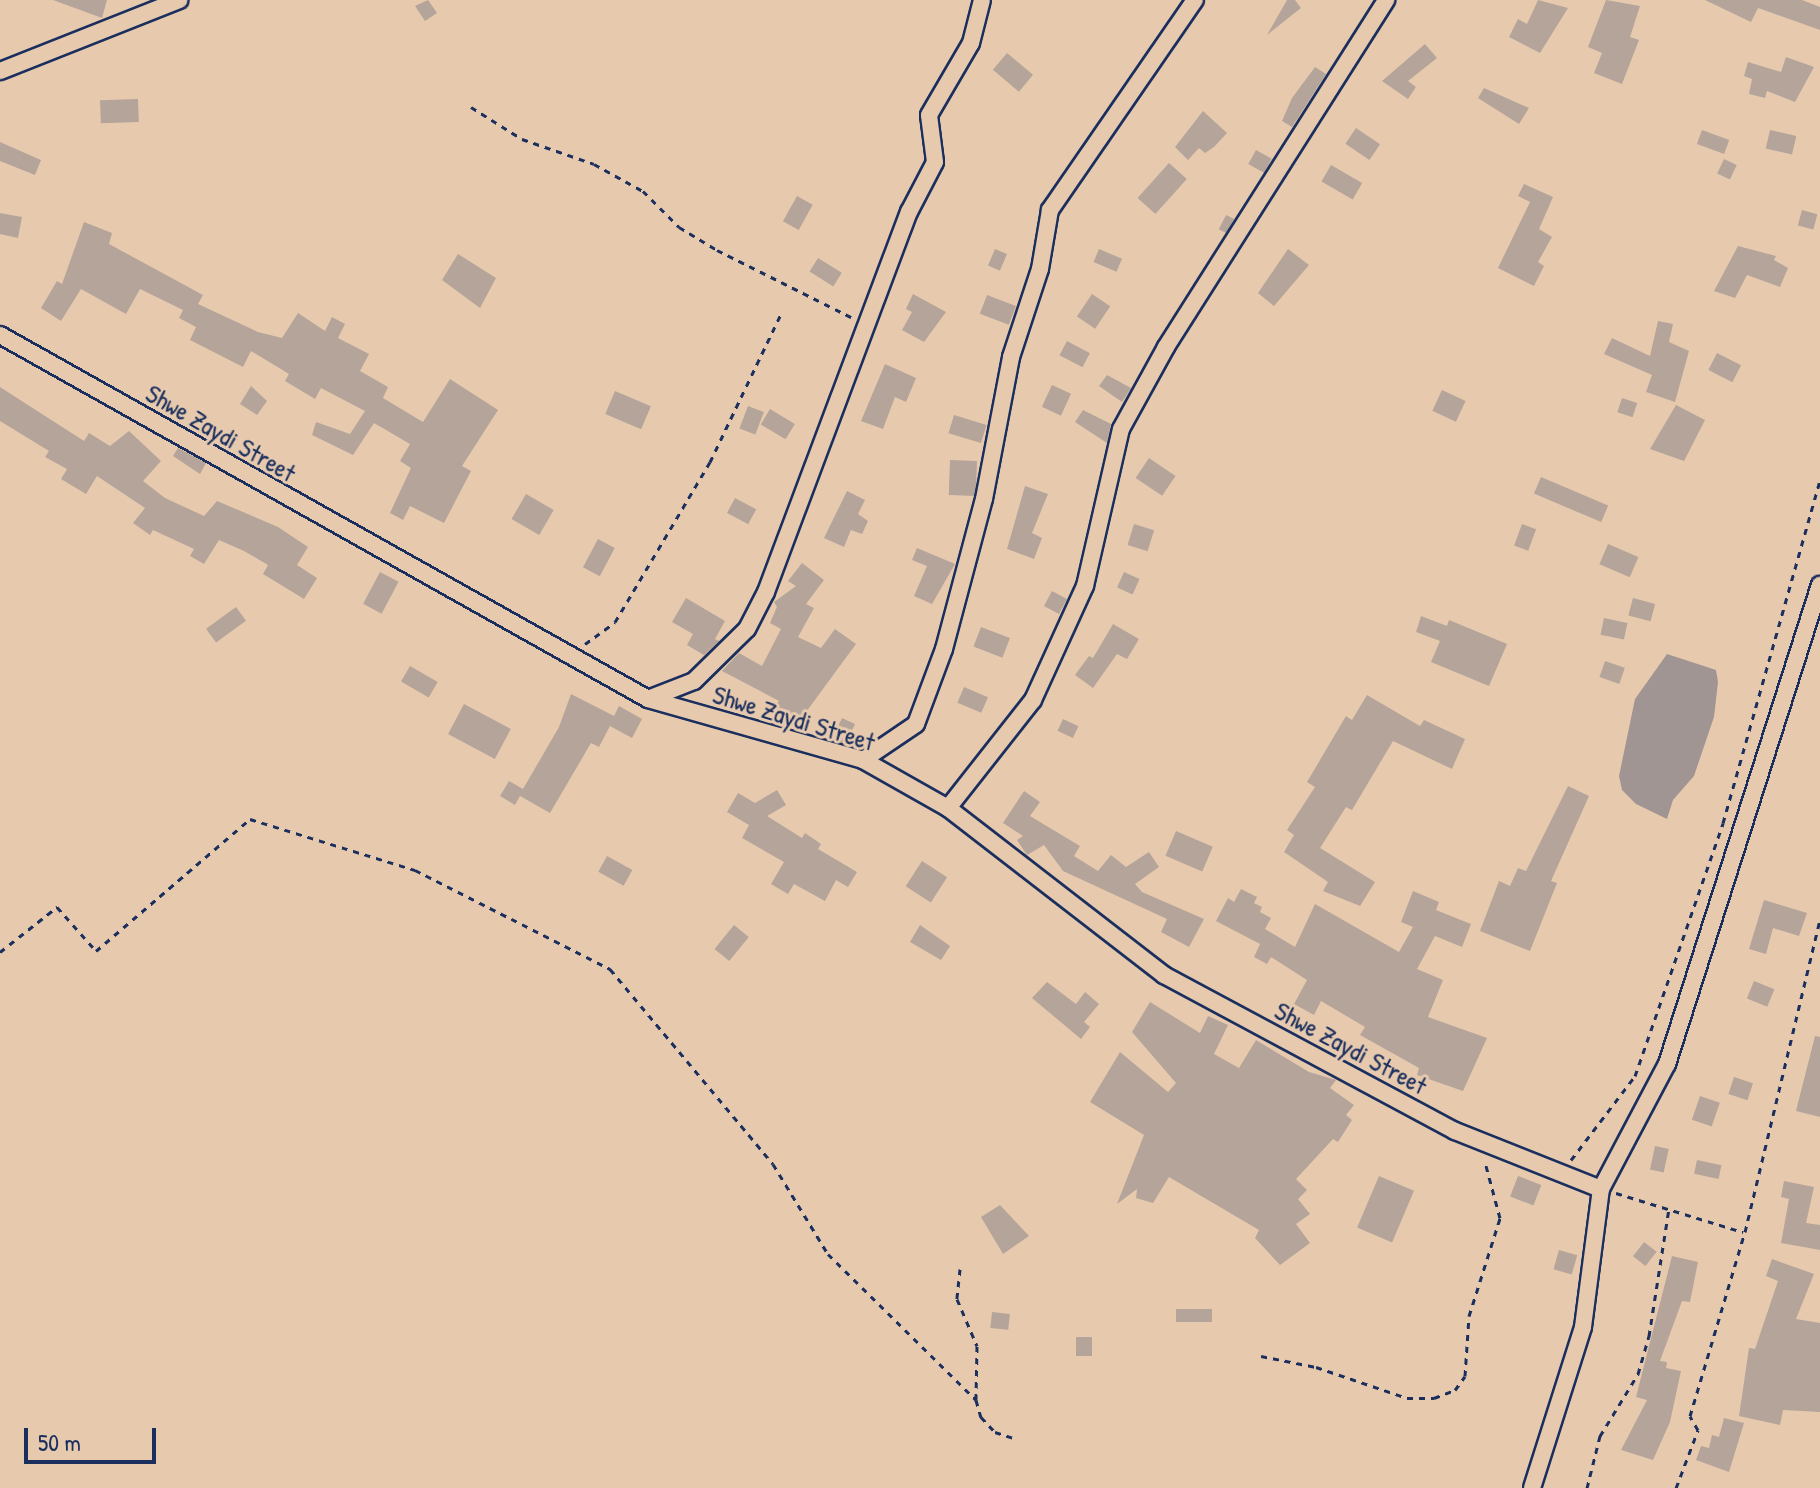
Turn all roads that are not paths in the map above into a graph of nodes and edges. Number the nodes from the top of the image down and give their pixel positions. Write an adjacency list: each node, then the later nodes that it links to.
1 (179, 0): 5 (street)
2 (982, 0): 8 (street)
3 (1195, 0): 9 (street)
4 (1386, 0): 10 (street)
5 (0, 71)
6 (0, 335): 8 (street, Shwe Zaydi Street)
7 (1820, 585): 11 (street)
8 (648, 699): 9 (street, Shwe Zaydi Street)
9 (863, 760): 10 (street, Shwe Zaydi Street)
10 (948, 808): 11 (street, Shwe Zaydi Street)
11 (1601, 1189): 12 (street)
12 (1532, 1488)

